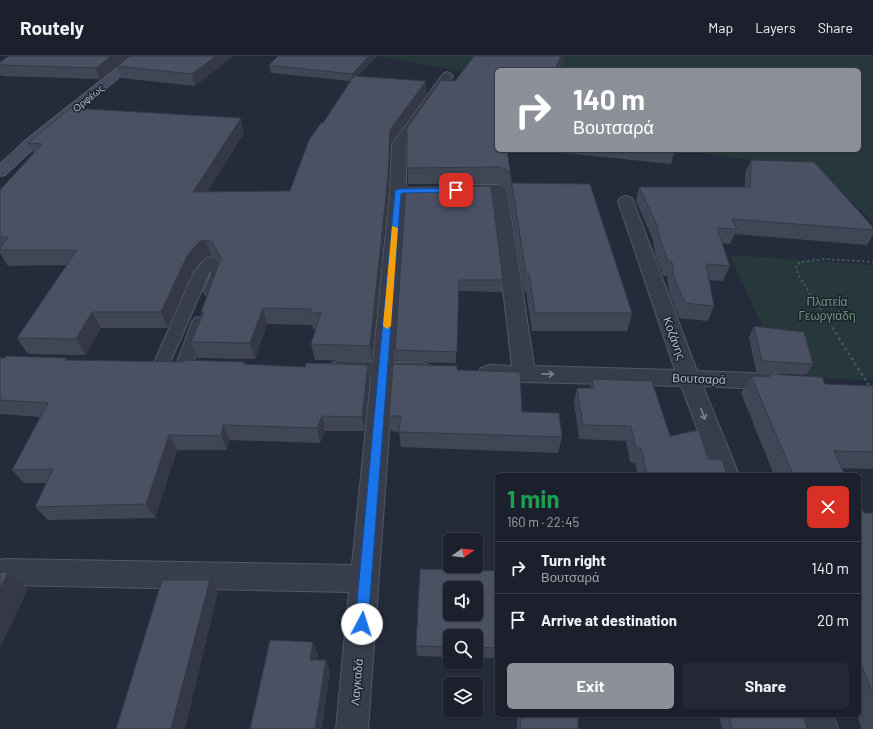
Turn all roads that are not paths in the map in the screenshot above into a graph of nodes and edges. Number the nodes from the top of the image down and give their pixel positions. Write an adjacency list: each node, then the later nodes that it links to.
1 (139, 56): 3 (street, Ορφέως)
2 (447, 76): 10 (street, Λαγκαδά)
3 (0, 172)
4 (445, 190): 13 (street)
5 (626, 201): 14 (street, Κοζάνης)
6 (153, 364): 7 (street); 7 (lane)
7 (184, 365): 8 (street)
8 (208, 366)
9 (319, 369): 10 (street)
10 (383, 370): 11 (street); 18 (street, Λαγκαδά)
11 (446, 372)
12 (469, 372): 13 (street, Βουτσαρά)
13 (524, 374): 14 (street, Βουτσαρά, one-way to 14)
14 (689, 378): 15 (street, Βουτσαρά); 16 (street, Κοζάνης, one-way to 16)
15 (799, 384)
16 (726, 473)
17 (4, 572): 18 (street)
18 (366, 579): 20 (street, Λαγκαδά)
19 (818, 717): 21 (street)
20 (352, 729)
21 (822, 729)

